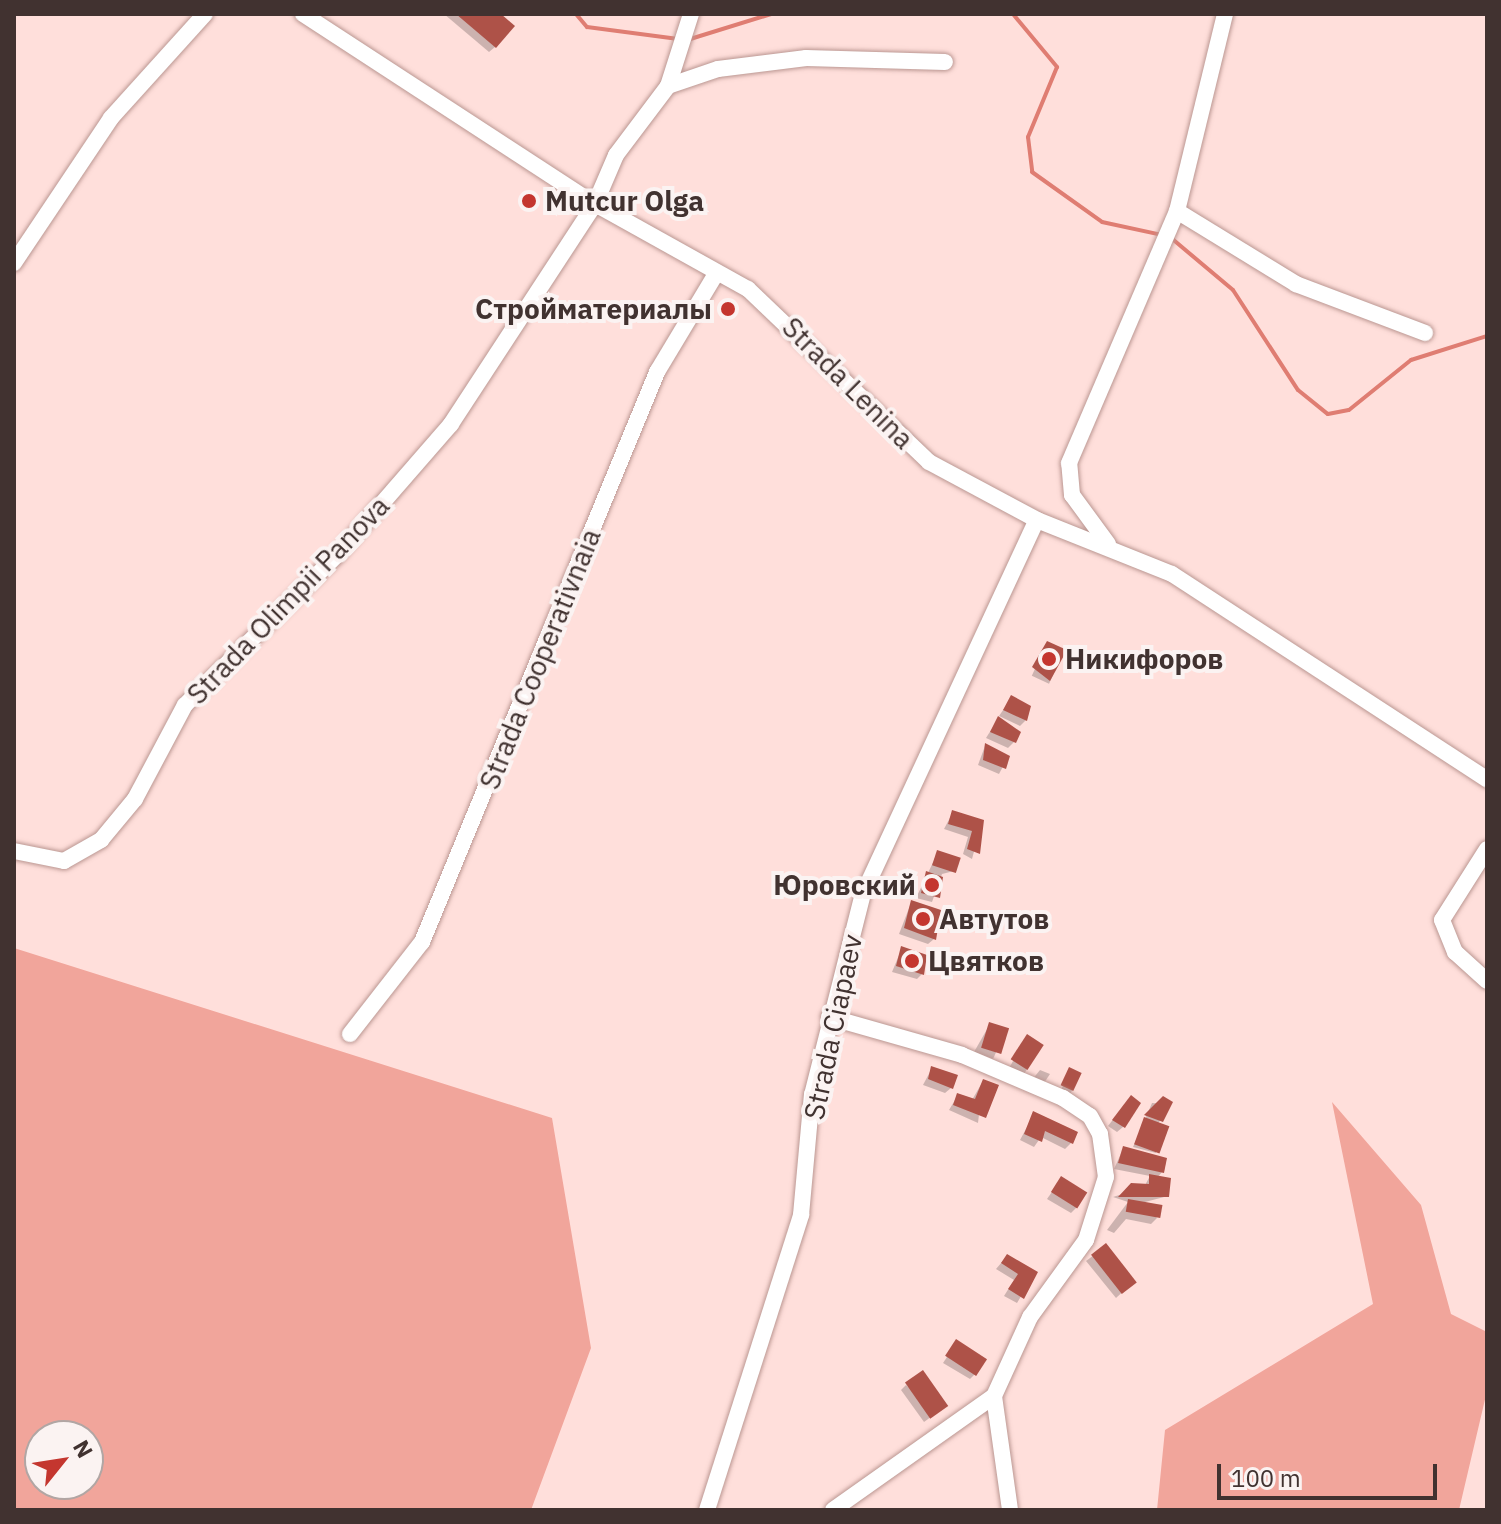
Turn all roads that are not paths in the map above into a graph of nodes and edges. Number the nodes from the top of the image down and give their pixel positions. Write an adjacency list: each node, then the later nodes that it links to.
1 (205, 14): 9 (street)
2 (303, 14): 7 (street, Strada Lenina)
3 (691, 14): 6 (street, Strada Olimpii Panova)
4 (1225, 14): 8 (street)
5 (945, 62): 6 (street)
6 (668, 86): 7 (street, Strada Olimpii Panova)
7 (595, 204): 10 (street, Strada Lenina); 16 (street, Strada Olimpii Panova)
8 (1174, 218): 11 (street); 13 (street)
9 (14, 263)
10 (716, 274): 12 (street, Strada Lenina); 19 (street, Strada Cooperativnaia)
11 (1425, 333)
12 (1037, 520): 13 (street, Strada Lenina); 18 (street, Strada Ciapaev)
13 (1112, 548): 14 (street, Strada Lenina)
14 (1487, 779)
15 (1487, 849): 17 (street)
16 (14, 851)
17 (1487, 981)
18 (829, 1017): 20 (street); 21 (street, Strada Ciapaev)
19 (350, 1034)
20 (994, 1396): 22 (street); 23 (street)
21 (707, 1510)
22 (833, 1510)
23 (1010, 1510)

